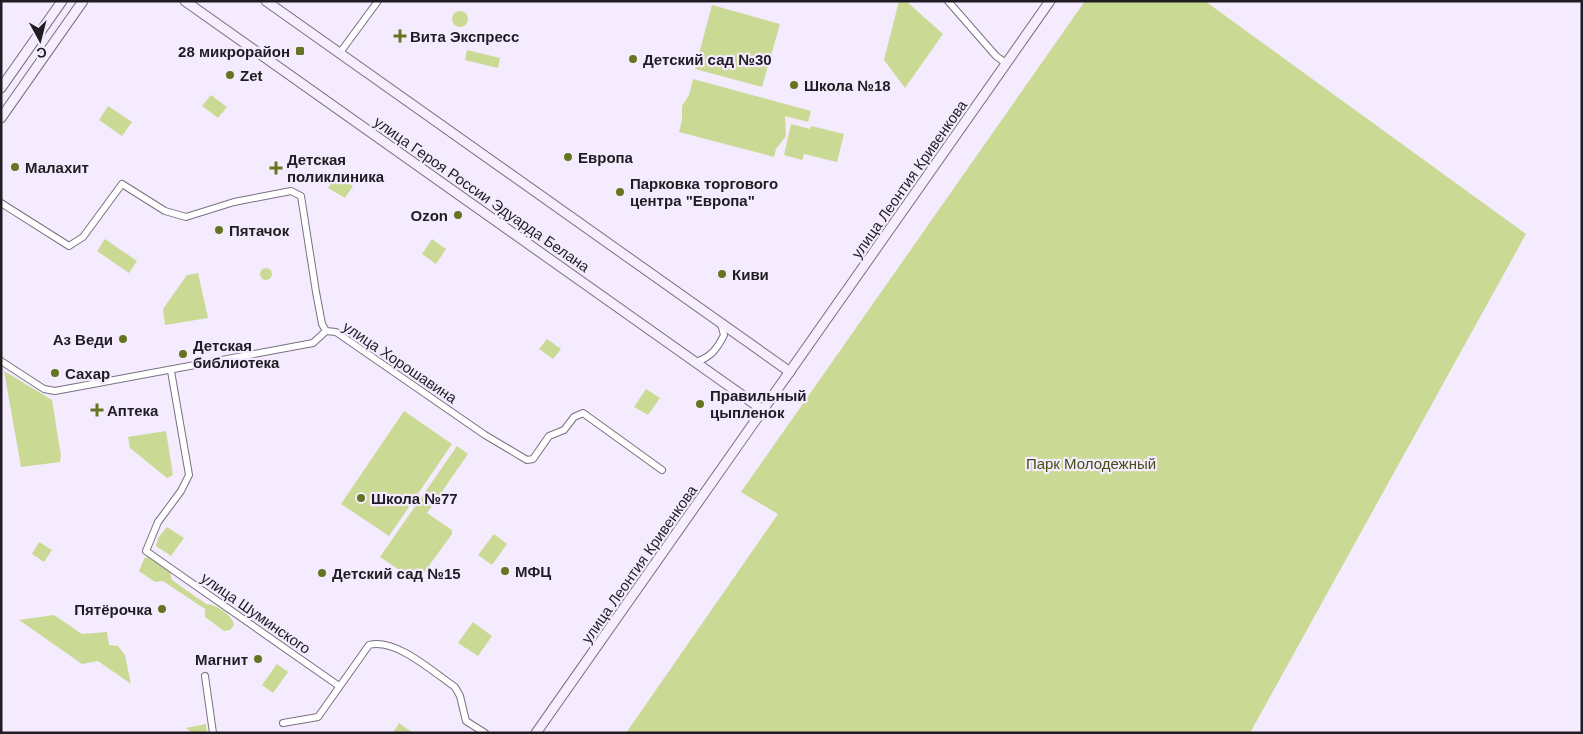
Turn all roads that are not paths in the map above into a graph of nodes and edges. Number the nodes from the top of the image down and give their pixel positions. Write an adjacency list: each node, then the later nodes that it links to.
1 (62, 1): 10 (street)
2 (83, 1): 11 (street)
3 (185, 1): 16 (street, улица Героя России Эдуарда Белана)
4 (266, 1): 8 (street)
5 (378, 1): 8 (street)
6 (948, 1): 9 (street)
7 (1050, 1): 9 (street, улица Леонтия Кривенкова)
8 (339, 54): 13 (street)
9 (1007, 64): 18 (street, улица Леонтия Кривенкова)
10 (1, 88)
11 (1, 118)
12 (1, 203): 14 (street)
13 (721, 324): 16 (street); 18 (street)
14 (326, 331): 17 (street, улица Хорошавина); 20 (street, улица Хорошавина)
15 (1, 361): 17 (street, улица Хорошавина)
16 (696, 362): 19 (street, улица Героя России Эдуарда Белана)
17 (172, 371): 22 (street, улица Шуминского)
18 (790, 372): 19 (street, улица Леонтия Кривенкова)
19 (763, 410): 26 (street, улица Леонтия Кривенкова)
20 (662, 470)
21 (205, 676): 24 (street)
22 (339, 686): 23 (street); 25 (street)
23 (283, 723)
24 (213, 733)
25 (485, 733)
26 (536, 733)

